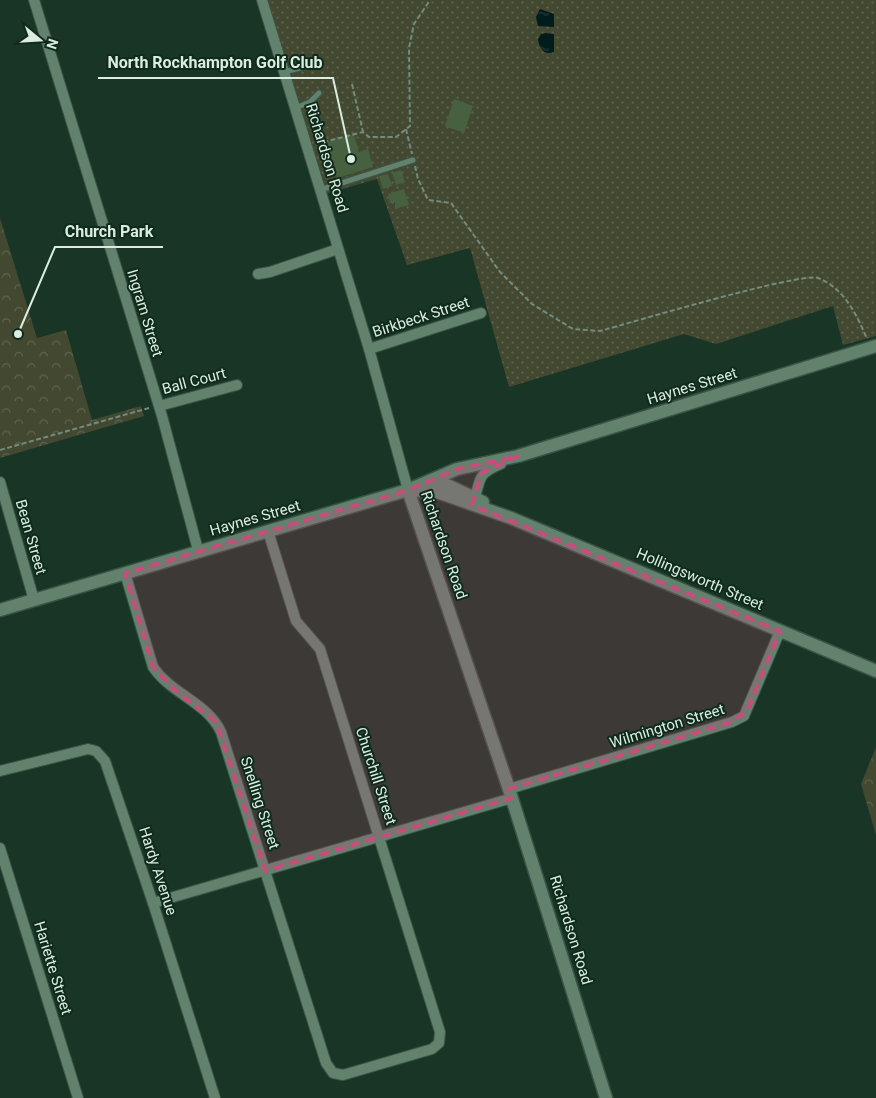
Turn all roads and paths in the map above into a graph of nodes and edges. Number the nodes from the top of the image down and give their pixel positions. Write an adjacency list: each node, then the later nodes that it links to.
1 (34, 0): 20 (street, Ingram Street)
2 (262, 0): 5 (street, Richardson Road)
3 (430, 0): 9 (path)
4 (311, 65): 5 (lane)
5 (284, 72): 8 (street, Richardson Road)
6 (352, 84): 10 (path)
7 (319, 93): 8 (lane)
8 (295, 108): 13 (street, Richardson Road)
9 (406, 129): 10 (path); 12 (path)
10 (364, 132): 11 (path)
11 (316, 144)
12 (413, 160): 13 (lane); 17 (path)
13 (320, 190): 14 (street, Richardson Road)
14 (338, 249): 15 (street); 18 (street, Richardson Road)
15 (258, 274)
16 (481, 313): 18 (street, Birkbeck Street)
17 (874, 347): 22 (street, Haynes Street)
18 (369, 349): 25 (street, Richardson Road)
19 (237, 385): 20 (street, Ball Court)
20 (158, 406): 21 (path); 28 (street, Ingram Street)
21 (0, 450)
22 (518, 456): 23 (street, Haynes Street); 26 (street, Haynes Street)
23 (430, 481): 25 (street, Haynes Street); 26 (street, Hollingsworth Street)
24 (0, 482): 30 (street, Bean Street)
25 (408, 490): 26 (street, Hollingsworth Street); 27 (street, Haynes Street); 35 (street, Richardson Road)
26 (473, 501): 32 (street, Hollingsworth Street)
27 (268, 531): 28 (street, Haynes Street); 36 (street, Churchill Street)
28 (198, 550): 29 (street, Haynes Street)
29 (125, 573): 30 (street, Haynes Street); 38 (street, Snelling Street)
30 (34, 600): 31 (street, Haynes Street)
31 (0, 610)
32 (780, 630): 33 (street, Hollingsworth Street); 35 (street, Wilmington Street)
33 (876, 671)
34 (0, 772): 39 (street, Hardy Avenue)
35 (511, 793): 36 (street); 43 (street, Richardson Road)
36 (380, 838): 38 (street); 40 (street, Churchill Street)
37 (0, 848): 41 (street, Hariette Street)
38 (265, 871): 39 (street); 40 (street, Snelling Street)
39 (154, 903): 42 (street, Hardy Avenue)
40 (328, 1069)
41 (78, 1098)
42 (215, 1098)
43 (606, 1098)

